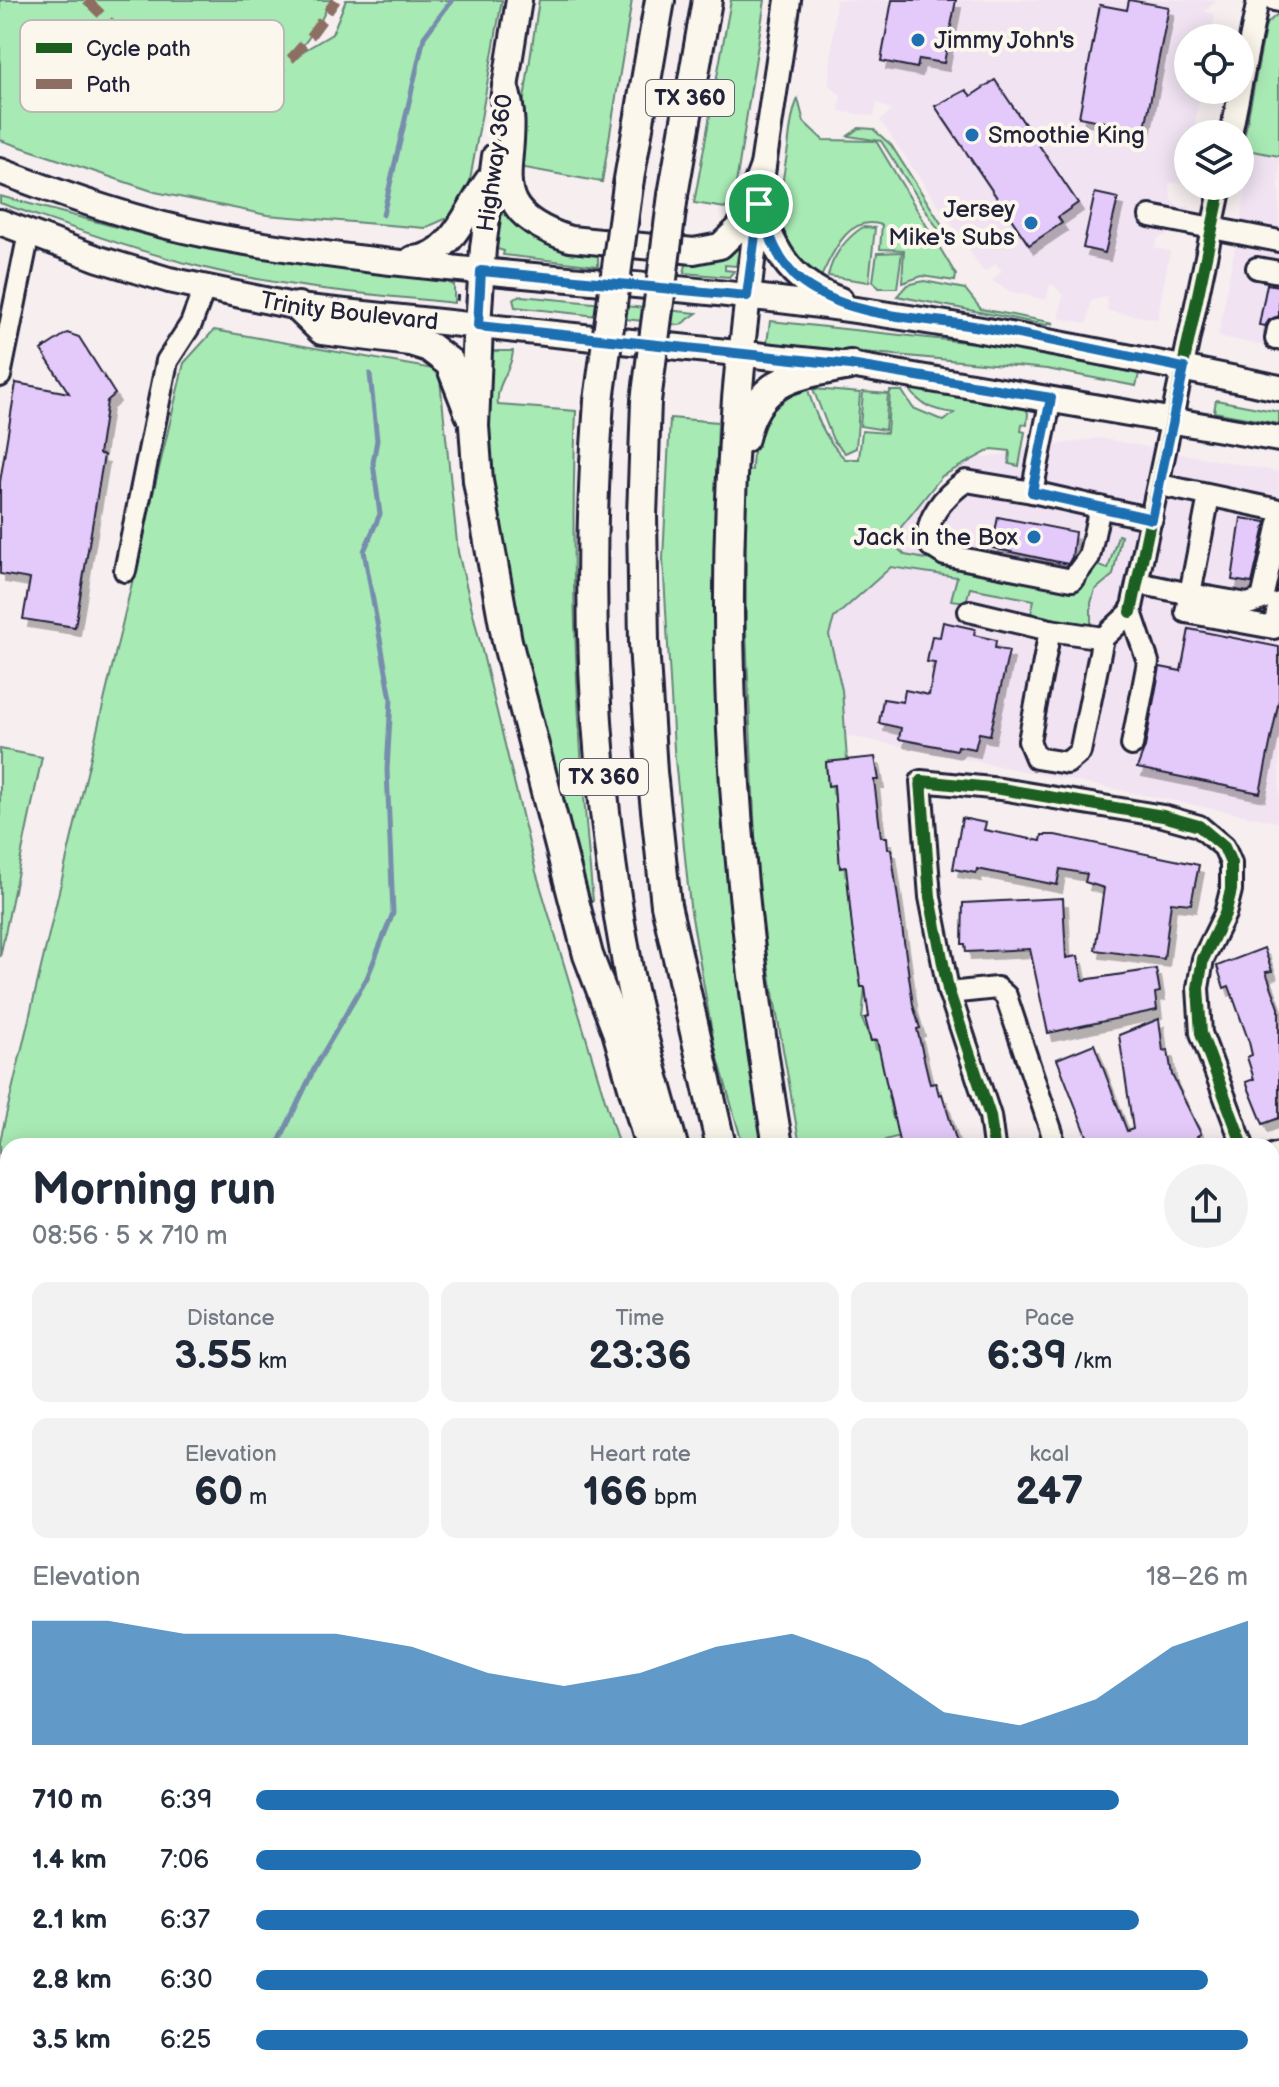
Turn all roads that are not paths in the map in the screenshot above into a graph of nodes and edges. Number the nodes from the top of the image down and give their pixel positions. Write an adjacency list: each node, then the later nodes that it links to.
1 (519, 0): 6 (main road, Highway 360)
2 (660, 0): 55 (highway, TX 360, bridge)
3 (707, 0): 56 (highway, TX 360, bridge)
4 (788, 0): 8 (main road)
5 (1258, 0): 7 (street)
6 (505, 86): 8 (main road); 10 (main road, Highway 360)
7 (1234, 120)
8 (763, 166): 12 (main road)
9 (0, 171): 18 (main road)
10 (492, 175): 18 (main road); 20 (main road, Highway 360)
11 (1218, 200): 15 (street)
12 (759, 204): 23 (main road); 25 (main road)
13 (1150, 216): 15 (street)
14 (0, 222): 16 (main road, Trinity Boulevard)
15 (1212, 229): 17 (street); 29 (street)
16 (29, 233): 22 (main road, Trinity Boulevard); 30 (street)
17 (1272, 240)
18 (384, 259): 20 (main road)
19 (1257, 268): 21 (street)
20 (481, 271): 23 (main road); 26 (main road, Highway 360)
21 (1279, 272)
22 (204, 289): 24 (main road, Trinity Boulevard); 44 (street)
23 (747, 296): 25 (main road); 27 (main road)
24 (298, 307): 26 (main road, Trinity Boulevard); 34 (highway)
25 (876, 313): 29 (main road)
26 (478, 326): 27 (main road, Trinity Boulevard); 34 (highway)
27 (741, 356): 28 (main road, Trinity Boulevard); 36 (highway)
28 (850, 365): 32 (main road, Trinity Boulevard); 36 (highway)
29 (1184, 368): 31 (main road); 33 (street)
30 (0, 376)
31 (1279, 388)
32 (1051, 398): 33 (main road, Trinity Boulevard); 38 (street)
33 (1174, 420): 35 (main road, Trinity Boulevard); 37 (street)
34 (474, 426): 54 (highway)
35 (1279, 439)
36 (733, 485): 57 (highway)
37 (1160, 485): 39 (street); 42 (street)
38 (1032, 492): 40 (street); 40 (street)
39 (1209, 496): 41 (street); 46 (street)
40 (1100, 507): 42 (street)
41 (1279, 510)
42 (1152, 519): 45 (street)
43 (1279, 523): 46 (street)
44 (125, 571)
45 (1138, 583): 46 (street); 49 (street)
46 (1190, 594): 47 (street)
47 (1279, 603)
48 (969, 611): 50 (street)
49 (1131, 612): 51 (street); 52 (street)
50 (1050, 630): 51 (street); 51 (street)
51 (1103, 638)
52 (1132, 745)
53 (949, 993): 58 (street); 59 (street); 60 (street)
54 (648, 1138)
55 (671, 1138)
56 (719, 1138)
57 (777, 1138)
58 (993, 1138)
59 (1052, 1138)
60 (1240, 1138)

